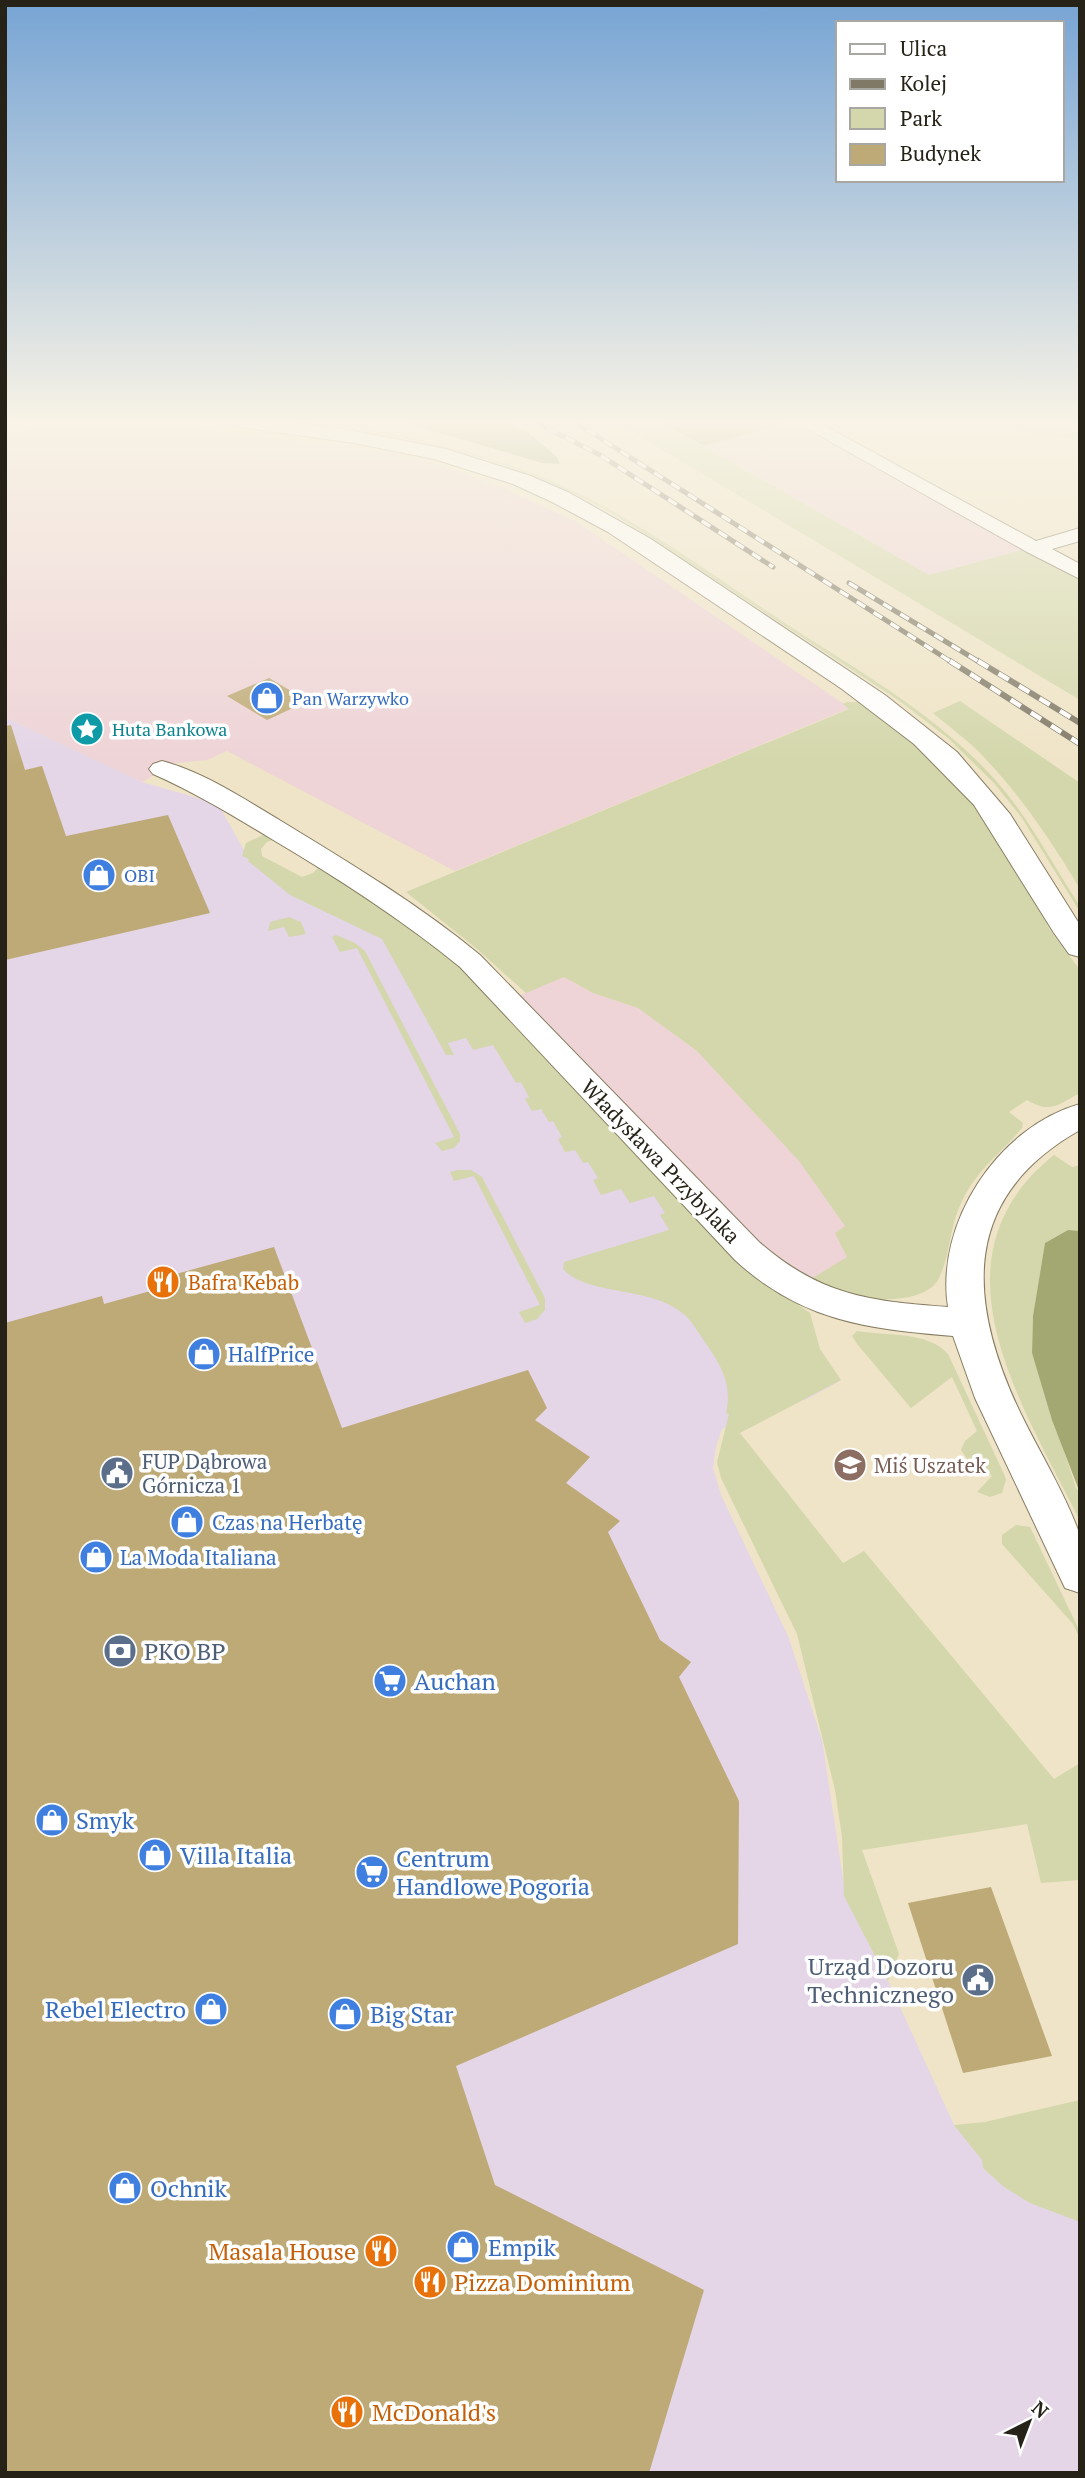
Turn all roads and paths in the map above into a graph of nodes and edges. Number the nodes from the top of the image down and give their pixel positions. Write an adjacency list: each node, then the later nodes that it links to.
1 (624, 535): 7 (street)
2 (1010, 535): 4 (street)
3 (1078, 535): 4 (street)
4 (1034, 548): 5 (street)
5 (1080, 573)
6 (162, 769): 9 (street, Władysława Przybylaka)
7 (1080, 947)
8 (1080, 1115): 9 (street)
9 (969, 1323): 10 (street)
10 (1080, 1575)

